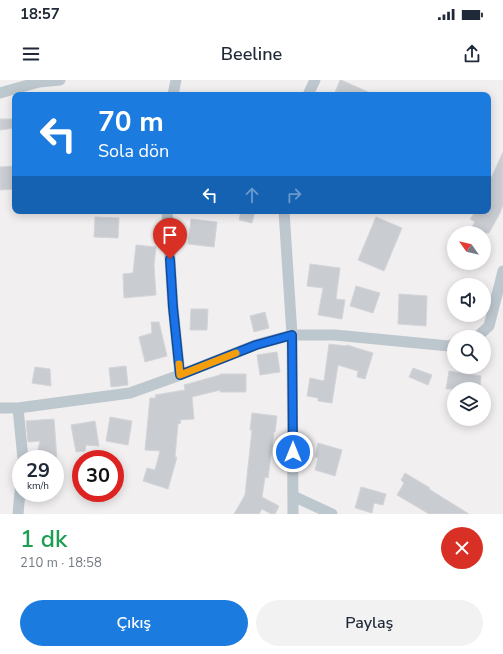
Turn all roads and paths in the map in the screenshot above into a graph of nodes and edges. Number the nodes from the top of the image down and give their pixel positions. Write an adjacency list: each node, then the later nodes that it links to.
1 (60, 80): 6 (street)
2 (176, 80): 4 (street)
3 (315, 80): 5 (street)
4 (174, 92)
5 (309, 92)
6 (0, 93)
7 (167, 214): 13 (street)
8 (284, 214): 11 (street)
9 (503, 272): 10 (street)
10 (485, 330)
11 (292, 335): 12 (street); 13 (street); 17 (street)
12 (447, 346)
13 (180, 375): 15 (street)
14 (0, 408): 15 (street)
15 (18, 408): 16 (street)
16 (22, 450)
17 (293, 496): 20 (street); 21 (street)
18 (19, 502): 19 (street)
19 (18, 514)
20 (292, 514)
21 (332, 514)

